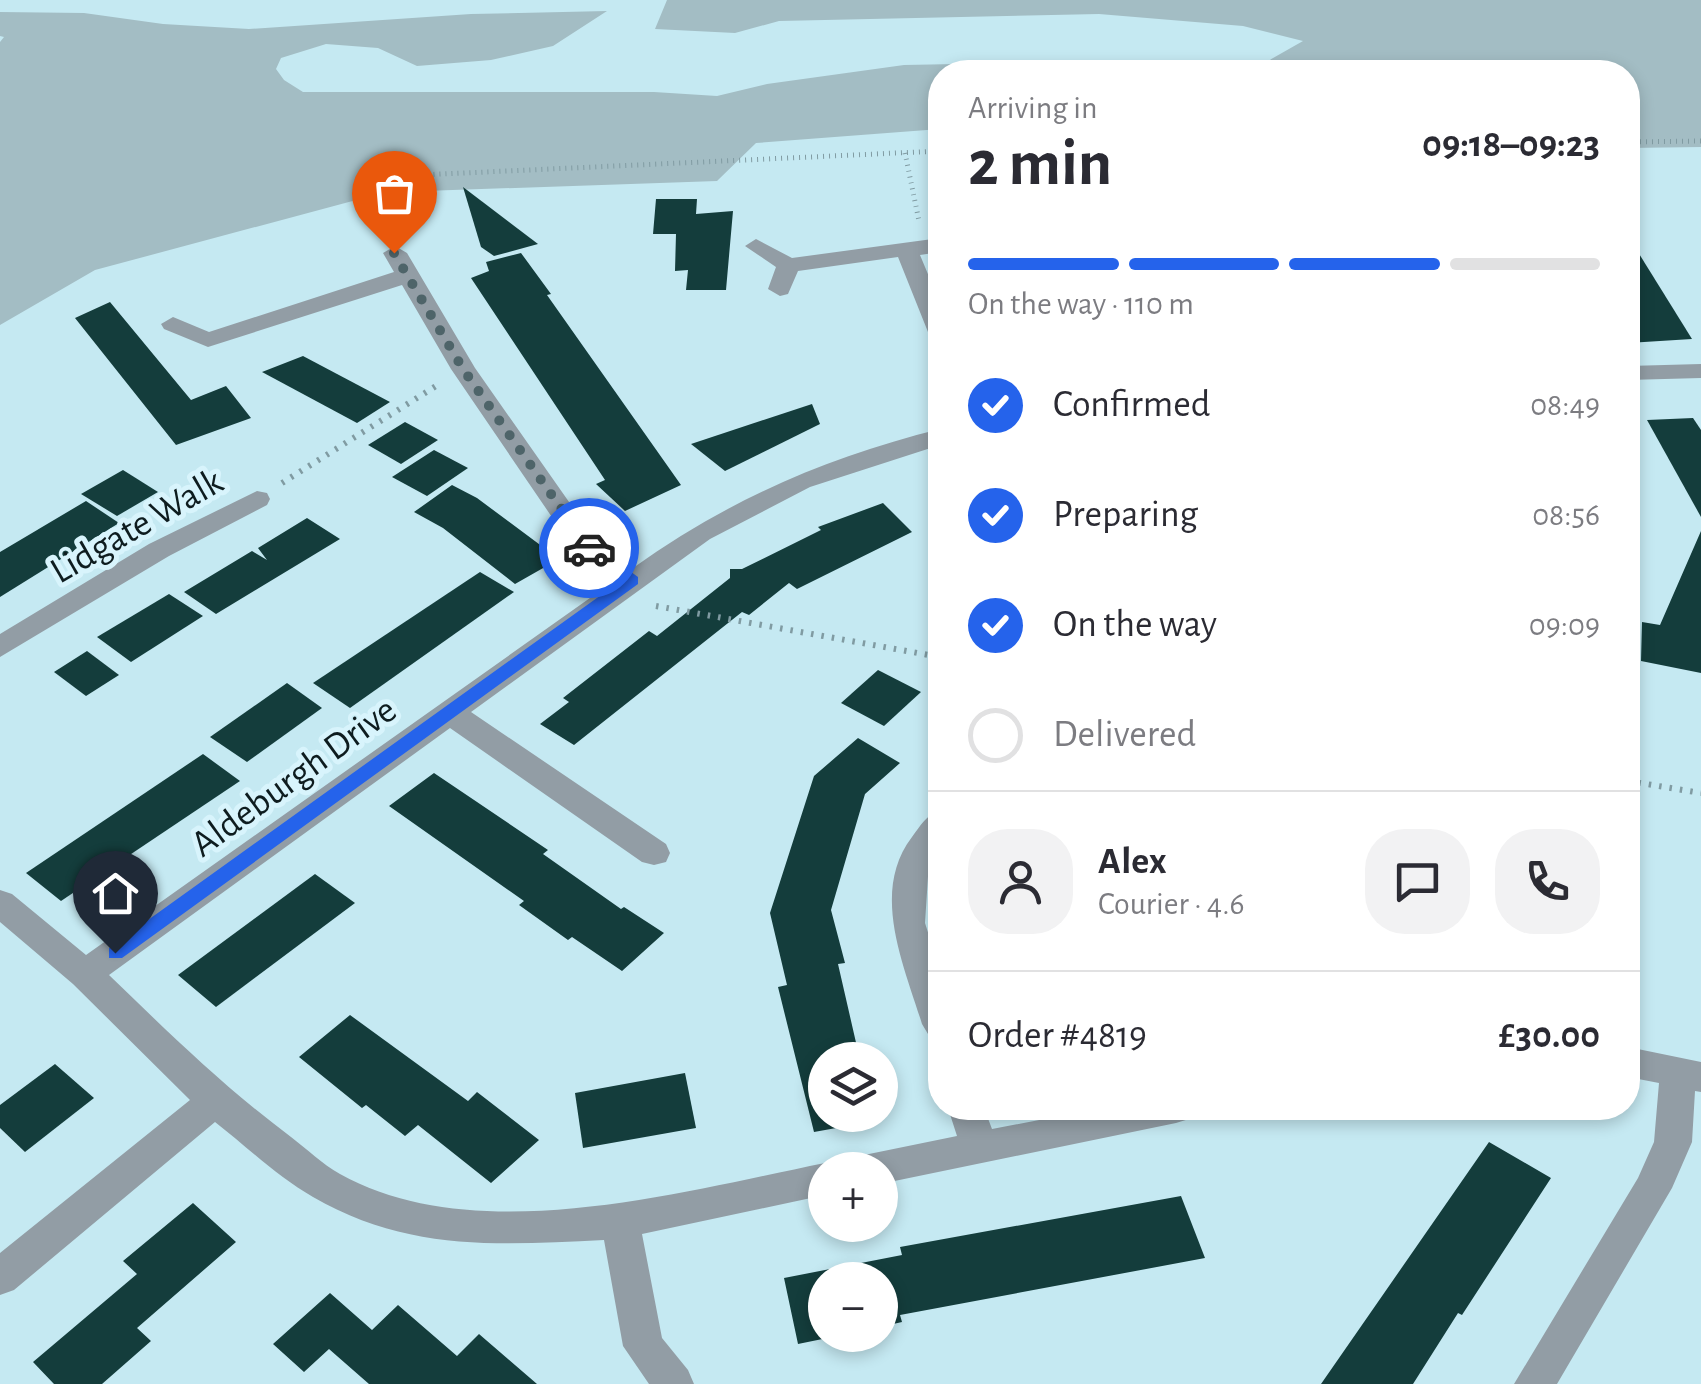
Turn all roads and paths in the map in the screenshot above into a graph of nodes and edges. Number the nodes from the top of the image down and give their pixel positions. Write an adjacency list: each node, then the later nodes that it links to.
1 (1701, 140): 2 (path)
2 (1640, 142)
3 (928, 152): 4 (path)
4 (905, 153): 6 (path); 7 (path)
5 (756, 246): 8 (street)
6 (924, 247): 8 (street)
7 (400, 264): 10 (street); 11 (street)
8 (788, 265): 9 (street)
9 (780, 288)
10 (173, 324)
11 (463, 369): 15 (path); 16 (street)
12 (1701, 371): 13 (street)
13 (1640, 373)
14 (928, 441): 16 (street, Aldeburgh Drive)
15 (257, 499): 17 (street, Lidgate Walk)
16 (625, 586): 18 (path); 19 (street, Aldeburgh Drive)
17 (0, 647)
18 (928, 655)
19 (450, 713): 23 (street, Aldeburgh Drive); 25 (street, Aldeburgh Drive)
20 (1640, 784): 21 (path)
21 (1701, 794)
22 (928, 838): 26 (street)
23 (654, 853)
24 (0, 903): 25 (street)
25 (85, 974): 29 (street)
26 (928, 986)
27 (1640, 1064): 28 (street)
28 (1690, 1074): 38 (street)
29 (215, 1102): 35 (street); 36 (street)
30 (970, 1120): 32 (street)
31 (1115, 1120): 32 (street)
32 (979, 1147): 33 (street)
33 (898, 1164)
34 (808, 1183): 35 (street)
35 (620, 1222): 37 (street)
36 (0, 1276)
37 (674, 1384)
38 (1534, 1384)

